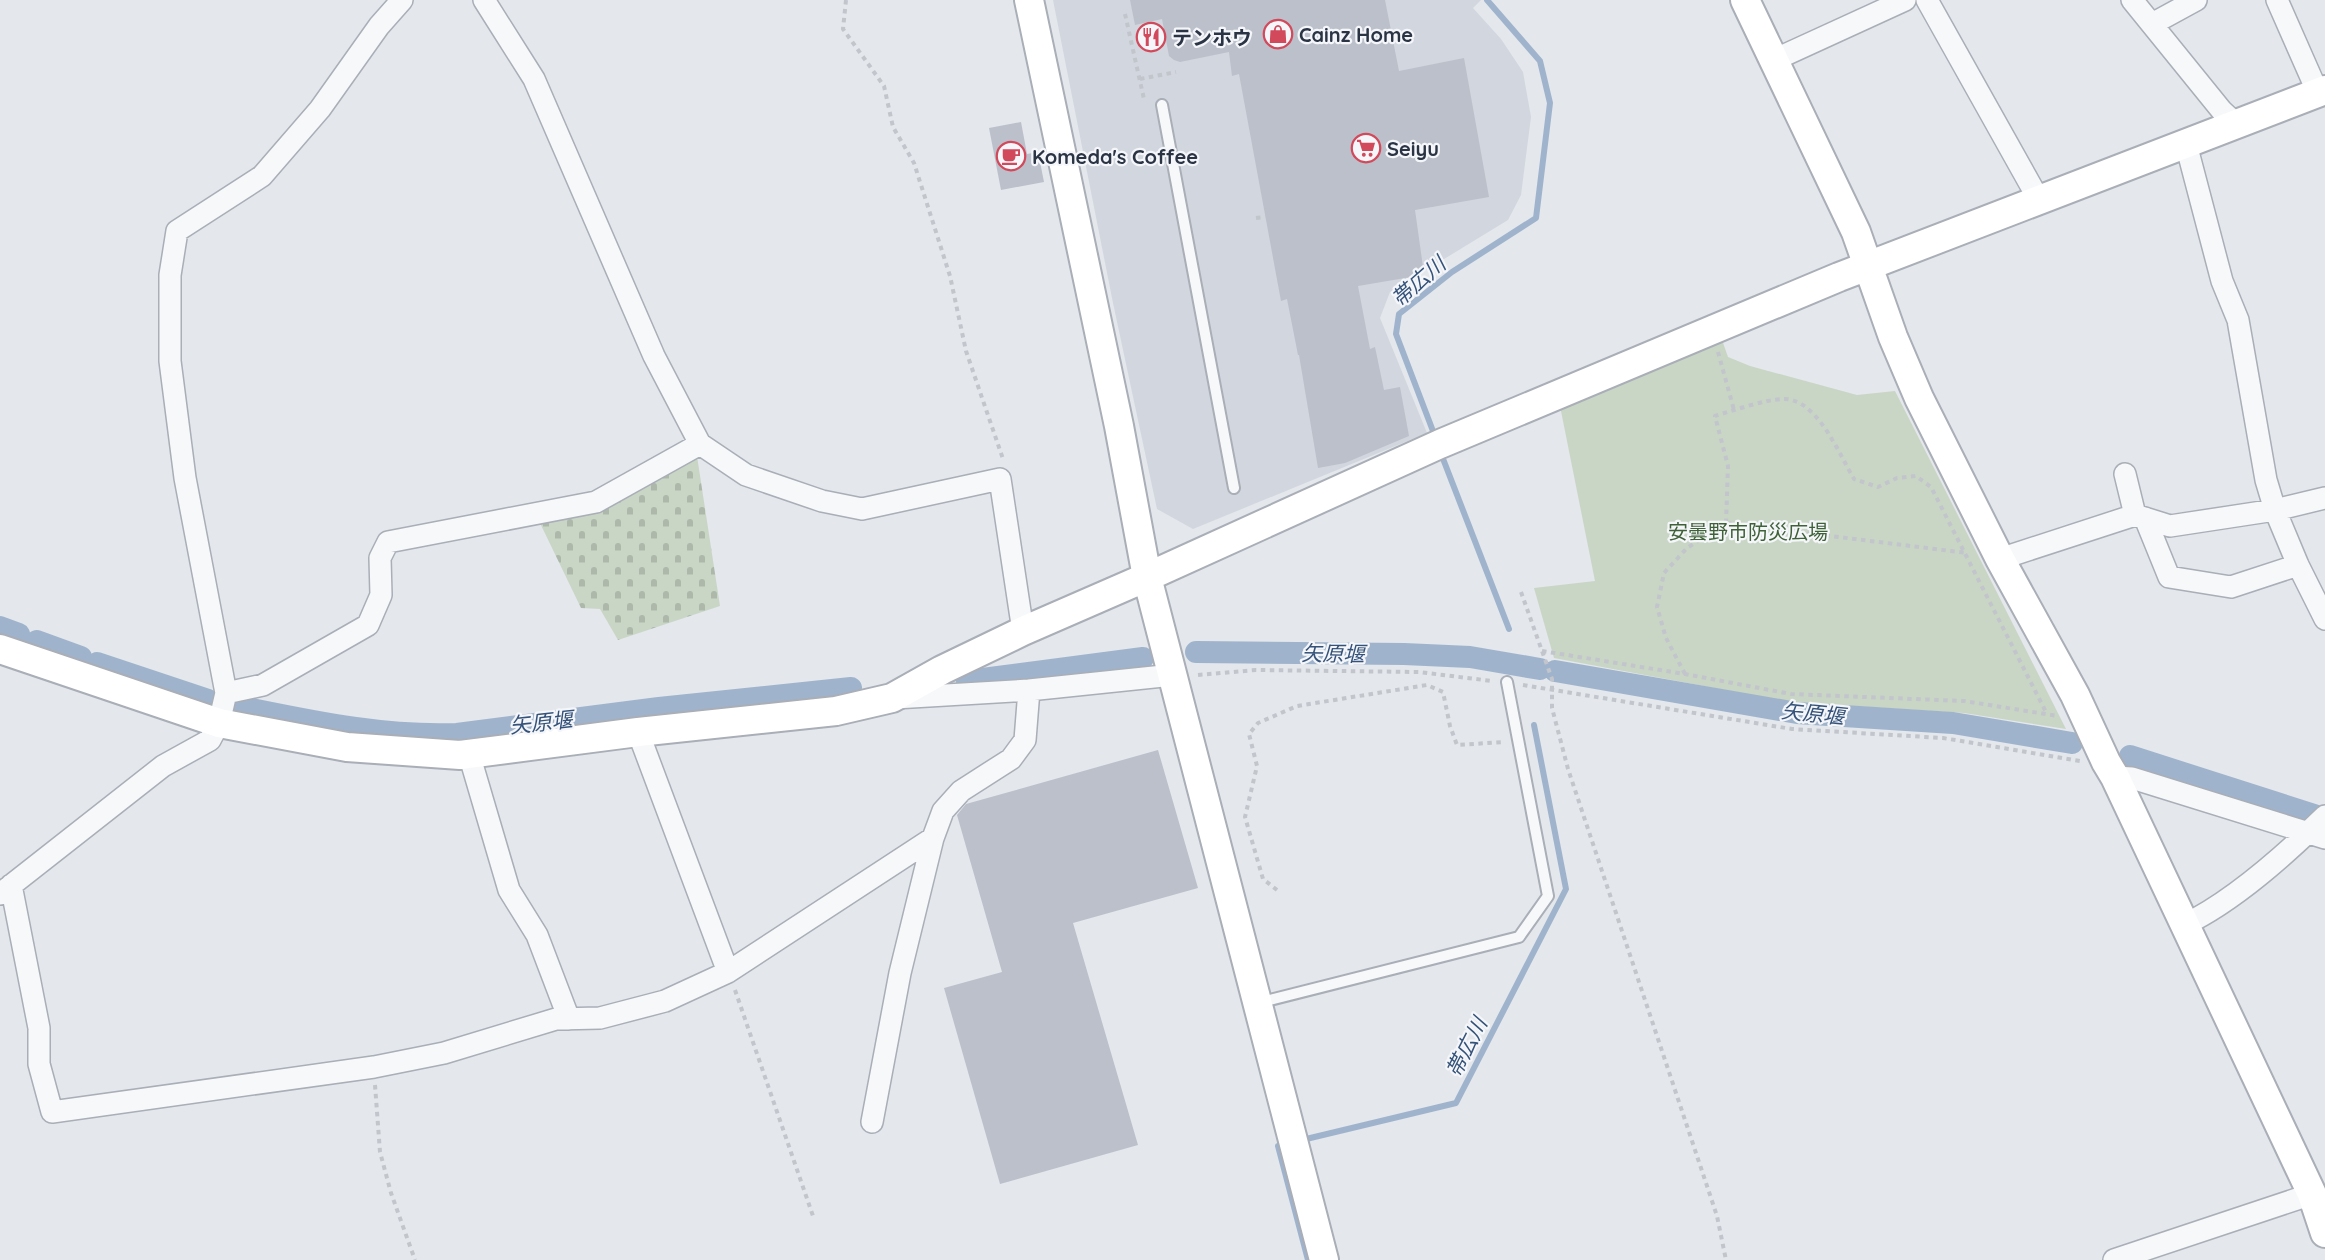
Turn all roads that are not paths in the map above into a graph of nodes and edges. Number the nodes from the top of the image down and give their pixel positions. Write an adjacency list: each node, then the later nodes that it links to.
1 (402, 0): 33 (street)
2 (484, 0): 18 (street)
3 (1029, 0): 26 (street)
4 (1745, 0): 11 (street)
5 (1905, 0): 11 (street)
6 (1927, 0): 16 (street)
7 (2132, 0): 10 (street)
8 (2196, 0): 10 (street)
9 (2277, 0): 12 (street)
10 (2152, 24): 14 (street)
11 (1774, 60): 17 (street)
12 (2322, 92): 14 (street)
13 (1162, 105): 20 (lane)
14 (2236, 124): 15 (street)
15 (2186, 144): 16 (street); 22 (street)
16 (2039, 200): 17 (street)
17 (1868, 266): 24 (street); 26 (street)
18 (699, 444): 28 (street); 33 (street)
19 (2126, 474): 23 (street)
20 (1234, 488)
21 (2325, 498): 22 (street)
22 (2275, 510): 23 (street); 25 (street)
23 (2140, 517): 24 (street); 25 (street)
24 (1986, 556): 38 (street)
25 (2298, 565): 27 (street)
26 (1147, 577): 28 (street); 30 (street)
27 (2325, 619)
28 (1023, 631): 34 (street)
29 (0, 649): 35 (street)
30 (1173, 675): 32 (street); 45 (street)
31 (1507, 682): 45 (lane)
32 (1029, 690): 34 (street); 41 (street)
33 (226, 693): 35 (street)
34 (892, 698): 36 (street)
35 (219, 723): 37 (street); 42 (street)
36 (638, 732): 37 (street); 44 (street)
37 (469, 754): 46 (street)
38 (2110, 770): 40 (street); 43 (street)
39 (2325, 816): 40 (street)
40 (2316, 836): 43 (street)
41 (933, 838): 44 (street); 47 (street)
42 (6, 890): 46 (street)
43 (2184, 925): 48 (street)
44 (728, 972): 46 (street)
45 (1258, 1003): 50 (street)
46 (569, 1018)
47 (872, 1122)
48 (2312, 1194): 49 (street); 51 (street)
49 (2325, 1233)
50 (1324, 1260)
51 (2114, 1260)

